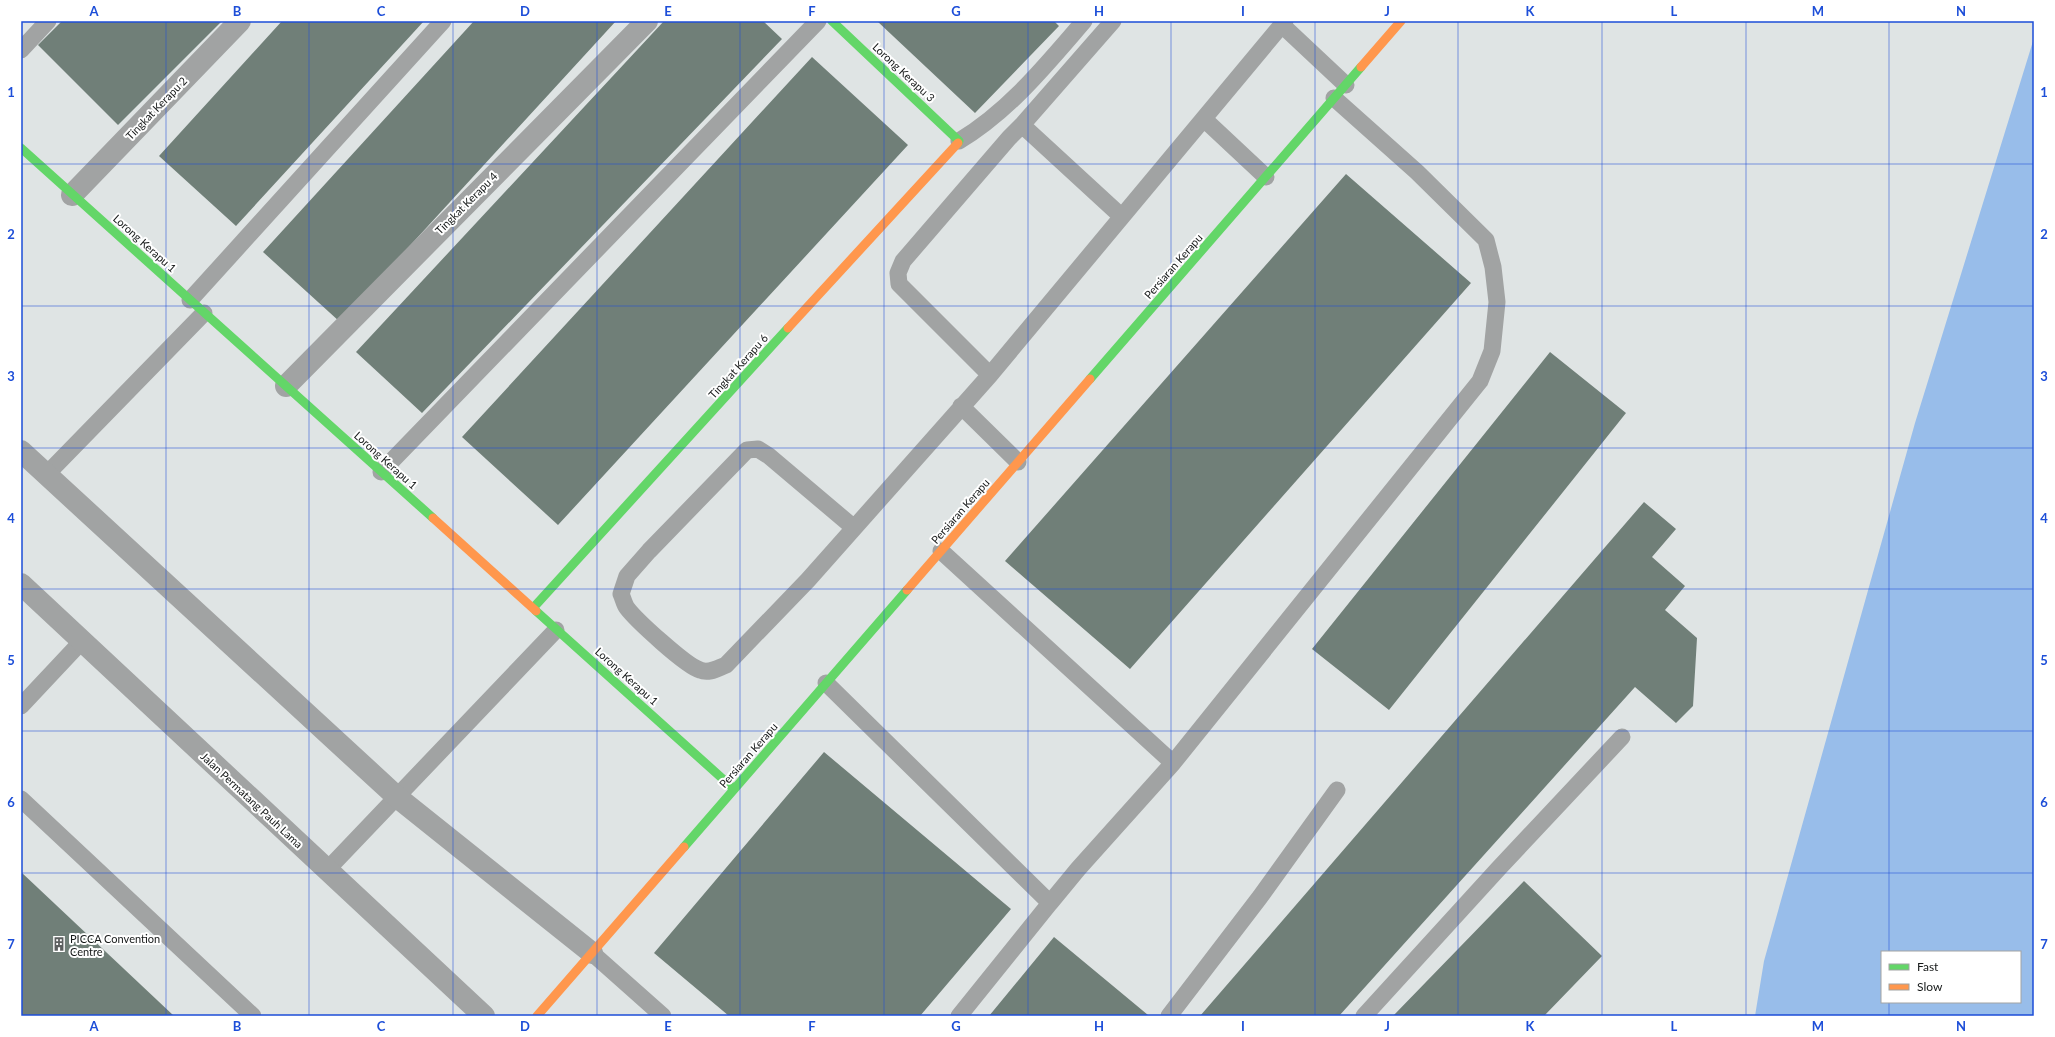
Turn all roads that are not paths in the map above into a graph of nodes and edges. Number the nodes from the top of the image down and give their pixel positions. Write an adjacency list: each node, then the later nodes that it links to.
1 (48, 21): 11 (lane)
2 (240, 21): 19 (street, Tingkat Kerapu 2)
3 (443, 21): 21 (lane)
4 (647, 21): 24 (street, Tingkat Kerapu 4)
5 (818, 21): 28 (lane)
6 (832, 21): 16 (street, Lorong Kerapu 3)
7 (1113, 21): 15 (lane)
8 (1401, 21): 12 (street, Persiaran Kerapu)
9 (1082, 22): 16 (lane)
10 (1283, 23): 12 (lane); 14 (lane)
11 (21, 50)
12 (1346, 85): 13 (street, Persiaran Kerapu)
13 (1334, 98): 18 (street, Persiaran Kerapu); 39 (lane)
14 (1204, 120): 18 (lane); 20 (lane)
15 (1022, 125): 20 (lane); 23 (lane)
16 (959, 141): 33 (street, Tingkat Kerapu 6)
17 (21, 148): 19 (street, Lorong Kerapu 1)
18 (1266, 177): 27 (street, Persiaran Kerapu)
19 (72, 194): 21 (street, Lorong Kerapu 1)
20 (1121, 216): 23 (lane)
21 (190, 300): 22 (street, Lorong Kerapu 1)
22 (204, 314): 24 (street, Lorong Kerapu 1); 29 (lane)
23 (990, 375): 25 (lane)
24 (286, 386): 28 (street, Lorong Kerapu 1)
25 (962, 406): 27 (lane); 30 (lane)
26 (21, 451): 29 (street)
27 (1018, 462): 31 (street, Persiaran Kerapu)
28 (381, 472): 33 (street, Lorong Kerapu 1)
29 (46, 474): 42 (street)
30 (853, 527): 30 (lane)
31 (941, 551): 36 (street, Persiaran Kerapu); 39 (lane)
32 (21, 584): 35 (street, Jalan Permatang Pauh Lama)
33 (534, 607): 34 (street, Lorong Kerapu 1)
34 (556, 630): 40 (street, Lorong Kerapu 1); 42 (lane)
35 (82, 641): 37 (lane); 44 (street, Jalan Permatang Pauh Lama)
36 (826, 683): 40 (street, Persiaran Kerapu); 45 (lane)
37 (21, 706)
38 (1622, 737): 53 (lane)
39 (1174, 763): 45 (lane)
40 (734, 789): 46 (street, Persiaran Kerapu)
41 (1337, 790): 52 (lane)
42 (397, 797): 44 (lane); 46 (street)
43 (21, 799): 47 (lane)
44 (327, 870): 48 (street, Jalan Permatang Pauh Lama)
45 (1050, 903): 51 (lane)
46 (592, 953): 49 (street, Persiaran Kerapu); 50 (lane)
47 (253, 1016)
48 (484, 1016)
49 (537, 1016)
50 (663, 1016)
51 (959, 1016)
52 (1169, 1016)
53 (1364, 1016)

